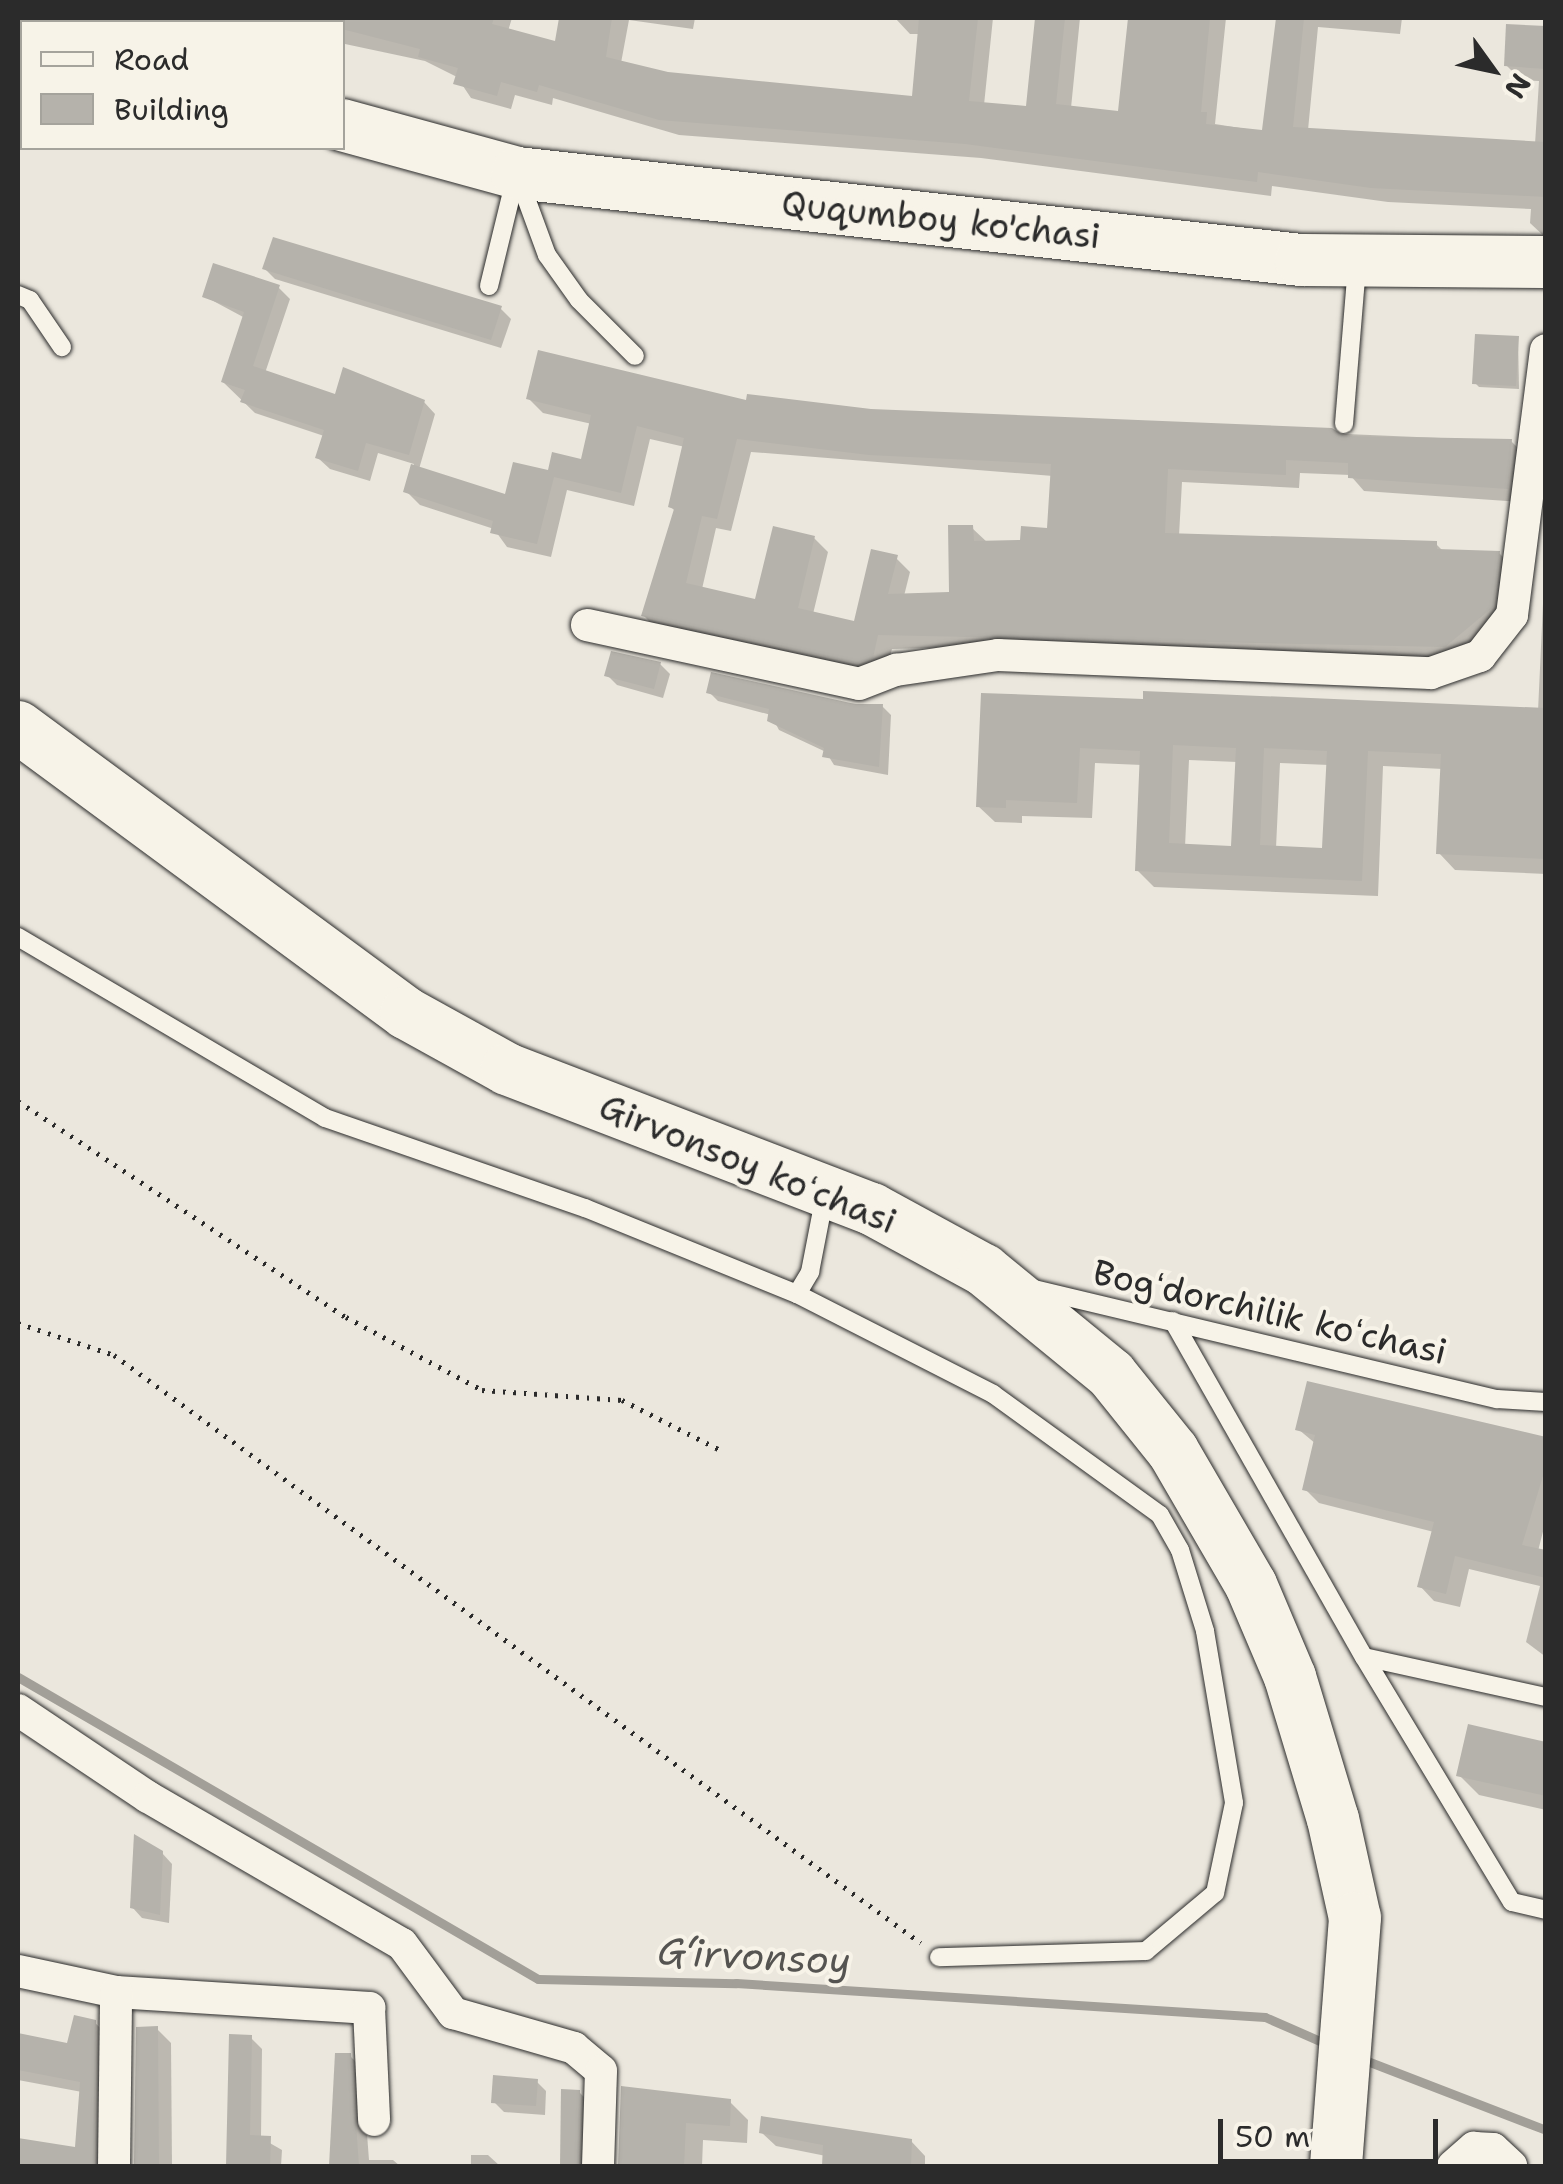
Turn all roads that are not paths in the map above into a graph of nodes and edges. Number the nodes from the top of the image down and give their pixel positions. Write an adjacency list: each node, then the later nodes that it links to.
1 (345, 126): 2 (main road, Ququmboy ko'chasi)
2 (517, 174): 3 (main road, Ququmboy ko'chasi); 5 (lane); 9 (lane)
3 (1358, 256): 4 (main road, Ququmboy ko'chasi); 11 (lane)
4 (1546, 262)
5 (488, 286)
6 (18, 295): 7 (lane)
7 (62, 347)
8 (1546, 350): 10 (street)
9 (634, 356)
10 (1543, 402): 12 (street)
11 (1344, 424)
12 (587, 625)
13 (18, 726): 15 (main road, Girvonsoy koʻchasi)
14 (18, 937): 17 (lane)
15 (826, 1189): 16 (main road, Girvonsoy koʻchasi); 17 (lane)
16 (984, 1270): 18 (lane, Bogʻdorchilik koʻchasi); 31 (main road, Girvonsoy koʻchasi)
17 (797, 1294): 24 (lane)
18 (1173, 1321): 19 (lane, Bogʻdorchilik koʻchasi); 20 (lane)
19 (1544, 1403)
20 (1364, 1658): 21 (lane); 23 (lane)
21 (1546, 1697)
22 (18, 1710): 30 (street)
23 (1546, 1910)
24 (939, 1956)
25 (18, 1971): 26 (street)
26 (116, 1992): 27 (street); 29 (street)
27 (374, 2120)
28 (1515, 2164): 32 (street)
29 (114, 2166)
30 (598, 2166)
31 (1336, 2166)
32 (1453, 2166)

